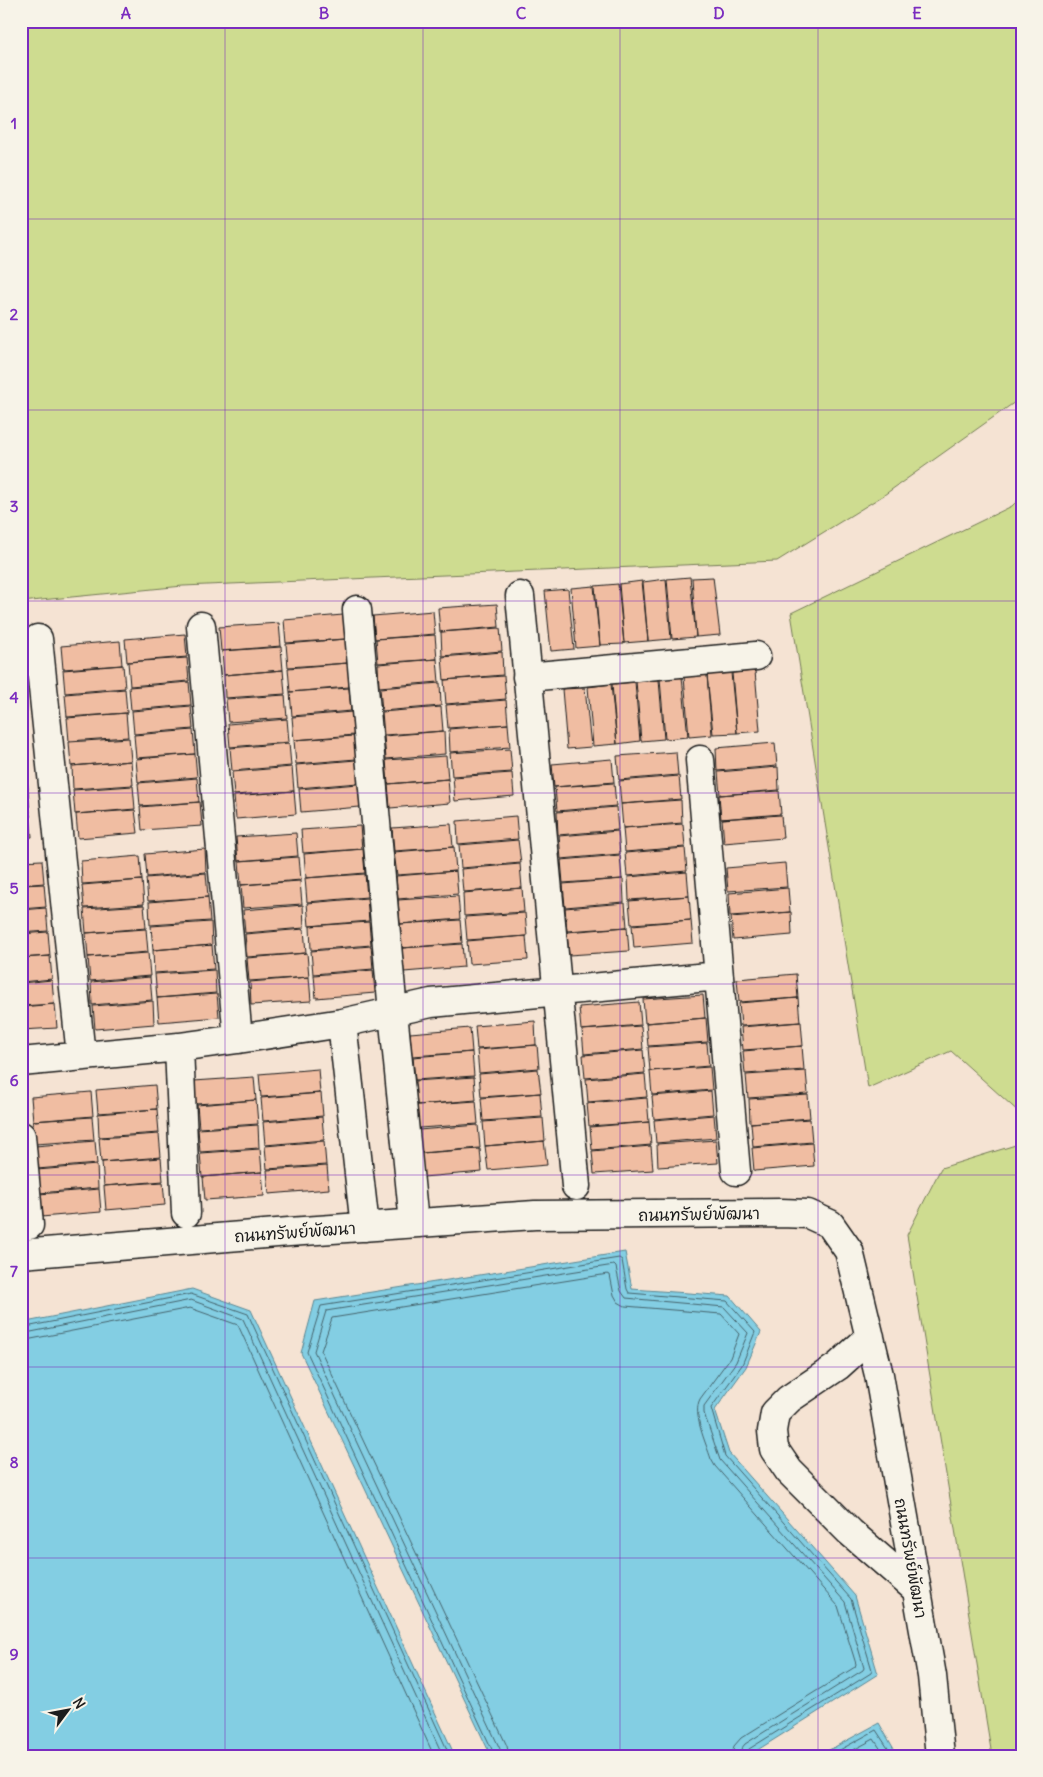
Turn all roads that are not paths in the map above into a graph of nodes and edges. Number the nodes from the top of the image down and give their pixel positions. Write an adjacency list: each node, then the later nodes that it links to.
1 (520, 596): 6 (street)
2 (357, 610): 10 (street)
3 (201, 626): 12 (street)
4 (38, 639): 14 (street)
5 (756, 656): 6 (street)
6 (528, 677): 9 (street)
7 (700, 760): 8 (street)
8 (719, 976): 9 (street); 17 (street)
9 (557, 991): 10 (street); 18 (street)
10 (393, 1012): 11 (street); 20 (street)
11 (342, 1023): 12 (street); 22 (street)
12 (238, 1039): 13 (street)
13 (179, 1047): 14 (street); 19 (street)
14 (81, 1056): 15 (street)
15 (21, 1062)
16 (21, 1136): 21 (street)
17 (736, 1170)
18 (576, 1186)
19 (186, 1213)
20 (414, 1223): 22 (street, ถนนทรัพย์พัฒนา); 24 (street, ถนนทรัพย์พัฒนา)
21 (28, 1225)
22 (364, 1227): 23 (street, ถนนทรัพย์พัฒนา)
23 (21, 1254)
24 (870, 1337): 25 (street, ถนนทรัพย์พัฒนา); 25 (street)
25 (917, 1590): 26 (street, ถนนทรัพย์พัฒนา)
26 (940, 1756)

